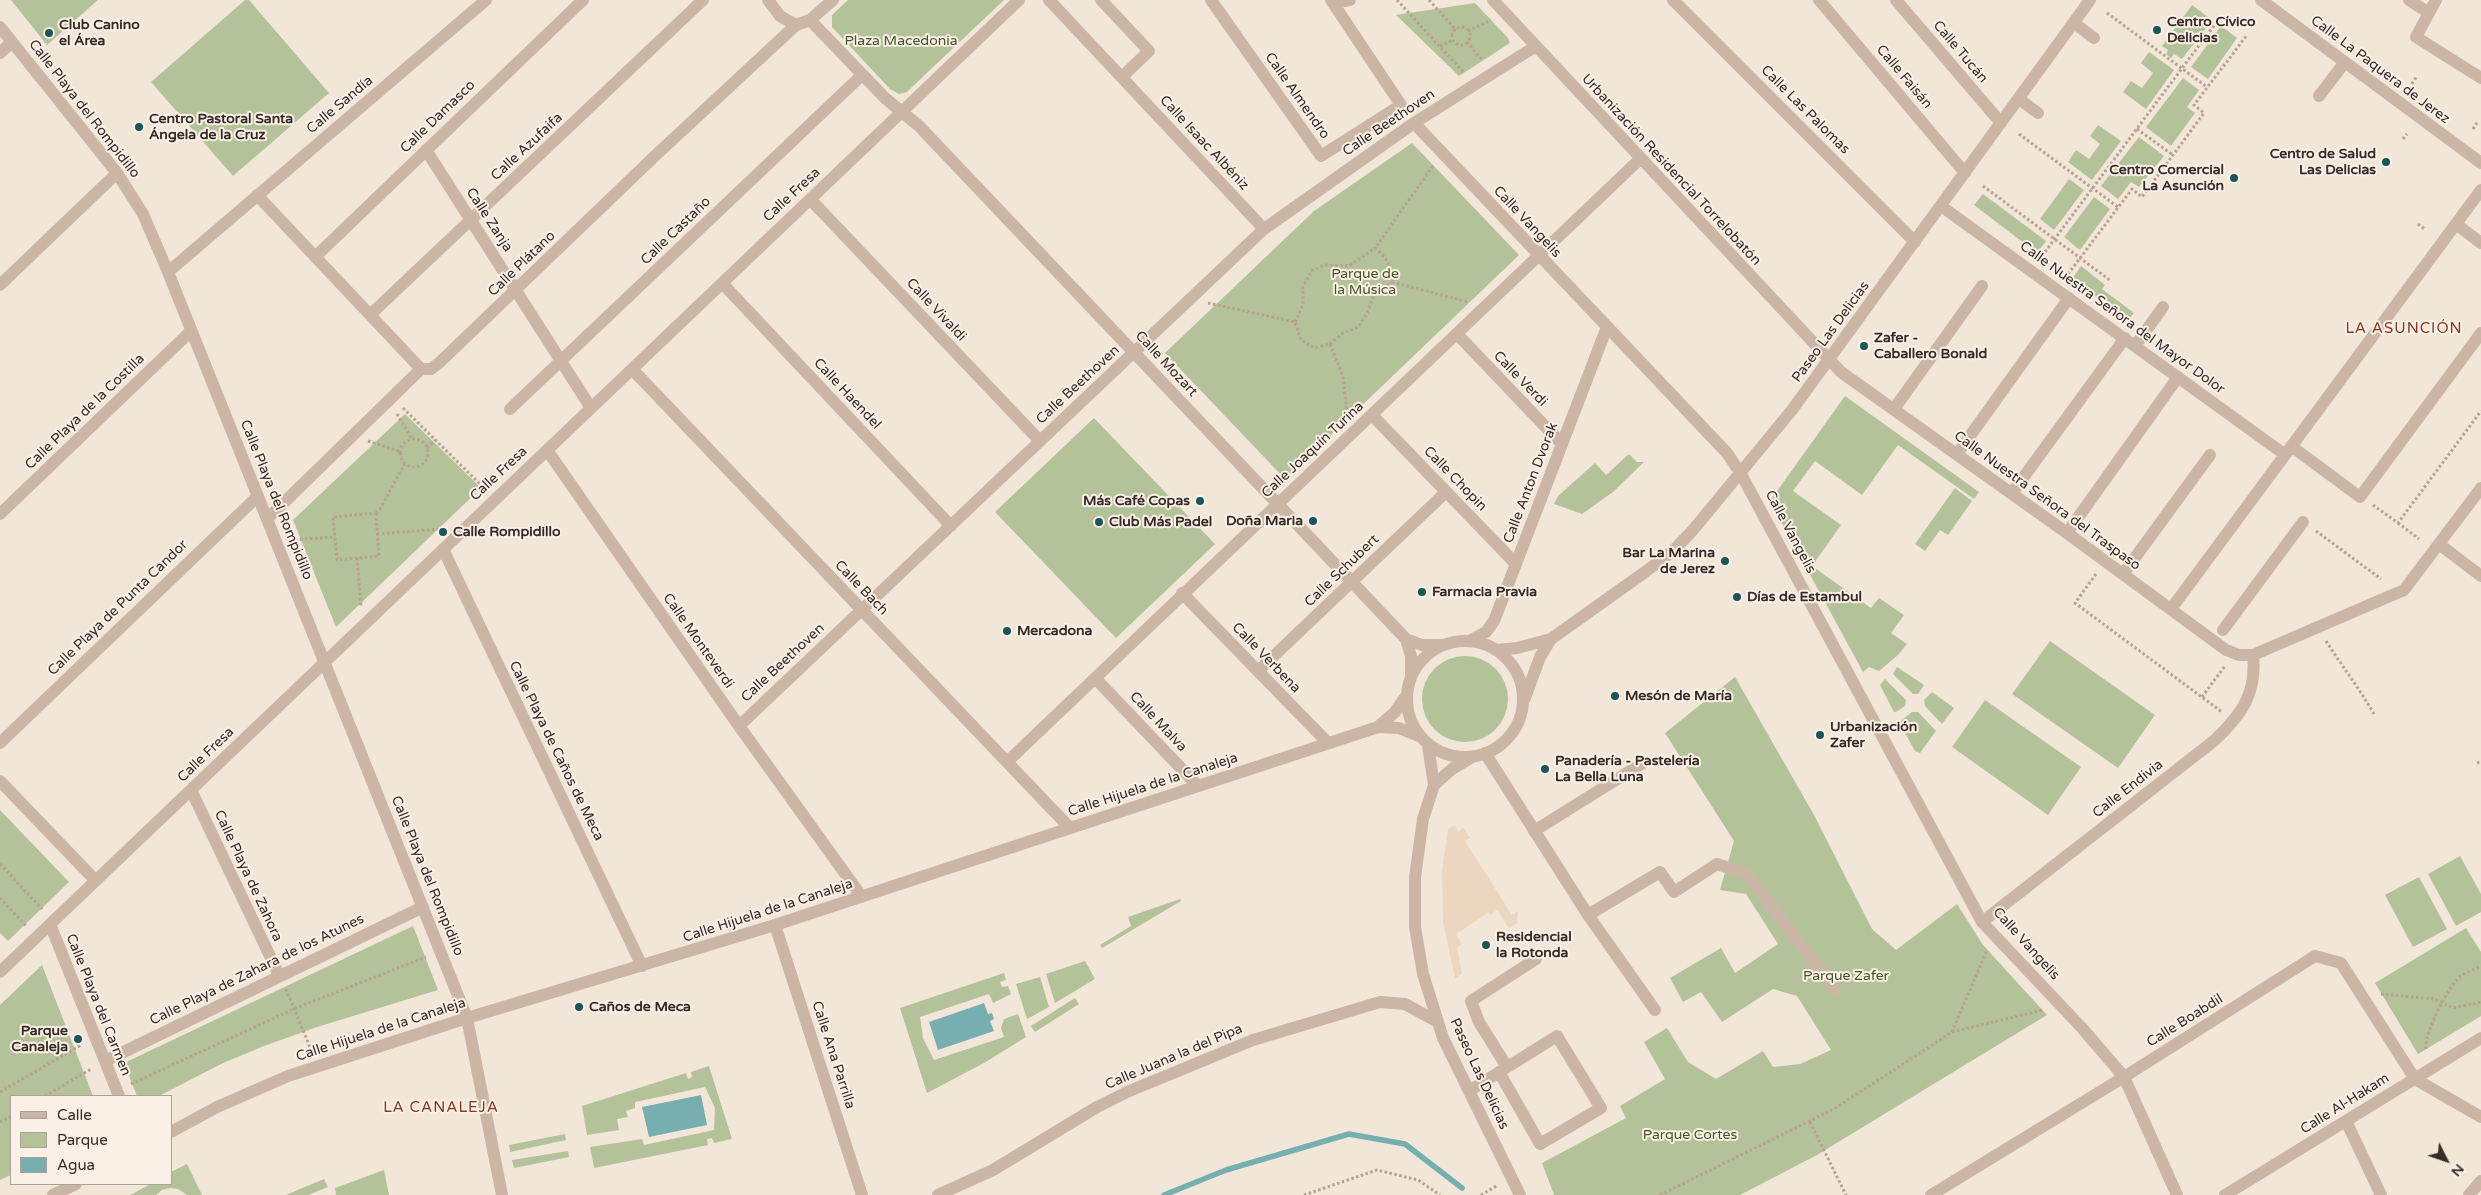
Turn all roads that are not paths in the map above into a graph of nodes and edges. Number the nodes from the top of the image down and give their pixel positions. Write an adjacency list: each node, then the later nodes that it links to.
1 (486, 0): 45 (street, Calle Sandía)
2 (584, 0): 39 (street, Calle Damasco)
3 (703, 0): 48 (street, Calle Azufaifa)
4 (768, 0): 23 (street)
5 (834, 0): 21 (street)
6 (1019, 0): 35 (street, Calle Fresa)
7 (1049, 0): 32 (street, Calle Isaac Albéniz)
8 (1101, 0): 32 (street)
9 (1211, 0): 19 (street, Calle Almendro)
10 (1350, 0): 19 (street)
11 (1493, 0): 27 (street, Urbanización Residencial Torrelobatón)
12 (1673, 0): 51 (street, Calle Las Palomas)
13 (1819, 0): 42 (street, Calle Faisán)
14 (1896, 0): 38 (street, Calle Tucán)
15 (2090, 0): 22 (street, Paseo Las Delicias)
16 (2261, 0): 29 (street, Calle La Paquera de Jerez)
17 (2409, 0): 20 (street)
18 (2436, 0): 20 (street)
19 (1332, 2)
20 (2429, 13): 30 (street)
21 (810, 20): 23 (street); 31 (street)
22 (2074, 23): 25 (street); 34 (street, Paseo Las Delicias)
23 (796, 25): 59 (street, Calle Plátano)
24 (0, 27): 26 (street, Calle Playa del Rompidillo)
25 (2094, 38)
26 (12, 42): 28 (street); 43 (street, Calle Playa del Rompidillo)
27 (1536, 46): 37 (street, Calle Beethoven); 40 (street, Urbanización Residencial Torrelobatón)
28 (0, 53)
29 (2344, 62): 33 (street); 41 (street, Calle La Paquera de Jerez)
30 (2480, 73)
31 (862, 75): 35 (street); 70 (street, Calle Castaño)
32 (1122, 77): 50 (street, Calle Isaac Albéniz)
33 (2319, 96)
34 (2019, 99): 36 (street); 38 (street, Paseo Las Delicias)
35 (902, 112): 46 (street, Calle Fresa); 68 (street, Calle Mozart)
36 (2038, 113)
37 (1414, 123): 50 (street, Calle Beethoven); 53 (street, Calle Vangelis)
38 (2001, 123): 42 (street, Paseo Las Delicias)
39 (426, 150): 48 (street, Calle Zanja); 54 (street, Calle Damasco)
40 (1640, 159): 53 (street, Calle Joaquín Turina); 69 (street, Urbanización Residencial Torrelobatón)
41 (2481, 163)
42 (1966, 172): 47 (street, Paseo Las Delicias)
43 (118, 173): 55 (street, Calle Playa del Rompidillo); 57 (street)
44 (2481, 190): 49 (street)
45 (257, 196): 54 (street); 55 (street, Calle Sandía)
46 (810, 199): 56 (street, Calle Fresa); 78 (street, Calle Vivaldi)
47 (1941, 206): 51 (street, Paseo Las Delicias); 60 (street, Calle Nuestra Señora del Mayor Dolor)
48 (472, 219): 59 (street, Calle Zanja); 62 (street, Calle Azufaifa)
49 (2456, 224): 52 (street); 81 (street)
50 (1264, 229): 68 (street, Calle Beethoven)
51 (1915, 242): 69 (street, Paseo Las Delicias)
52 (2481, 244)
53 (1538, 256): 63 (street, Calle Vangelis); 66 (street, Calle Joaquín Turina)
54 (315, 257): 62 (street)
55 (168, 272): 64 (street, Calle Playa del Rompidillo)
56 (722, 283): 72 (street, Calle Fresa); 93 (street, Calle Haendel)
57 (0, 285)
58 (1982, 286): 76 (street)
59 (516, 290): 70 (street, Calle Zanja); 71 (street, Calle Plátano)
60 (2069, 298): 67 (street, Calle Nuestra Señora del Mayor Dolor); 82 (street)
61 (2163, 308): 67 (street)
62 (370, 315): 71 (street)
63 (1607, 327): 79 (street, Calle Anton Dvorak); 84 (street, Calle Vangelis)
64 (191, 331): 88 (street, Calle Playa del Rompidillo); 90 (street, Calle Playa de la Costilla)
65 (2481, 333): 81 (street, Calle Nuestra Señora del Mayor Dolor)
66 (1457, 334): 77 (street, Calle Joaquín Turina); 79 (street, Calle Verdi)
67 (2130, 342): 73 (street, Calle Nuestra Señora del Mayor Dolor); 87 (street)
68 (1134, 352): 78 (street, Calle Beethoven); 89 (street, Calle Mozart)
69 (1828, 360): 76 (street, Calle Nuestra Señora del Traspaso); 84 (street, Paseo Las Delicias)
70 (561, 361): 74 (street, Calle Zanja); 75 (street, Calle Castaño)
71 (421, 369): 91 (street, Calle Plátano)
72 (632, 369): 74 (street, Calle Fresa); 103 (street, Calle Bach)
73 (2178, 377): 81 (street, Calle Nuestra Señora del Mayor Dolor); 94 (street)
74 (591, 408): 80 (street, Calle Fresa)
75 (510, 409)
76 (1894, 409): 82 (street, Calle Nuestra Señora del Traspaso)
77 (1372, 415): 86 (street, Calle Chopin); 89 (street, Calle Joaquín Turina)
78 (1040, 441): 93 (street, Calle Beethoven)
79 (1562, 444): 97 (street, Calle Anton Dvorak)
80 (547, 450): 96 (street, Calle Fresa); 117 (street, Calle Monteverdi)
81 (2288, 450): 102 (street)
82 (1957, 454): 87 (street, Calle Nuestra Señora del Traspaso)
83 (2210, 455): 98 (street)
84 (1741, 474): 106 (street, Paseo Las Delicias); 135 (street, Calle Vangelis)
85 (2481, 488): 95 (street)
86 (1446, 492): 97 (street, Calle Chopin); 100 (street, Calle Schubert)
87 (2012, 494): 94 (street, Calle Nuestra Señora del Traspaso)
88 (258, 496): 91 (street, Calle Playa del Rompidillo); 120 (street, Calle Playa de Punta Candor)
89 (1278, 504): 100 (street, Calle Mozart); 101 (street, Calle Joaquín Turina)
90 (0, 514)
91 (267, 519): 111 (street, Calle Playa del Rompidillo)
92 (2303, 522): 104 (street)
93 (951, 526): 103 (street, Calle Beethoven)
94 (2067, 533): 98 (street, Calle Nuestra Señora del Traspaso)
95 (2439, 544): 99 (street); 110 (street)
96 (443, 549): 111 (street, Calle Fresa); 139 (street, Calle Playa de Caños de Meca)
97 (1516, 564): 107 (street, Calle Anton Dvorak)
98 (2123, 574): 102 (street, Calle Nuestra Señora del Traspaso)
99 (2481, 576)
100 (1352, 582): 105 (street, Calle Mozart); 112 (street, Calle Schubert)
101 (1182, 593): 112 (street, Calle Verbena); 114 (street, Calle Joaquín Turina)
102 (2171, 609): 110 (street, Calle Nuestra Señora del Traspaso)
103 (861, 610): 117 (street, Calle Beethoven); 123 (street, Calle Bach)
104 (2223, 630)
105 (1406, 639): 108 (street); 113 (street)
106 (1551, 639): 109 (street, Paseo Las Delicias); 116 (street, Paseo Las Delicias)
107 (1471, 640): 108 (street); 109 (street)
108 (1442, 646): 113 (street)
109 (1496, 650): 116 (street)
110 (2253, 655): 135 (street, Calle Endivia)
111 (325, 661): 128 (street, Calle Fresa); 133 (street, Calle Playa del Rompidillo)
112 (1258, 672): 121 (street, Calle Verbena)
113 (1410, 676): 115 (street)
114 (1095, 678): 123 (street, Calle Joaquín Turina); 127 (street, Calle Malva)
115 (1406, 696): 118 (street, Calle Hijuela de la Canaleja); 119 (street)
116 (1523, 702): 122 (street)
117 (739, 726): 132 (street, Calle Monteverdi)
118 (1378, 726): 119 (street, Calle Hijuela de la Canaleja); 121 (street, Calle Hijuela de la Canaleja)
119 (1424, 741): 122 (street); 126 (street, Paseo Las Delicias)
120 (0, 742)
121 (1328, 743): 127 (street, Calle Hijuela de la Canaleja)
122 (1479, 755): 126 (street); 130 (street)
123 (1007, 762): 129 (street, Calle Bach)
124 (1643, 762): 130 (street)
125 (0, 781): 131 (street)
126 (1434, 785): 145 (street, Paseo Las Delicias)
127 (1198, 786): 129 (street, Calle Hijuela de la Canaleja)
128 (191, 790): 131 (street, Calle Fresa); 141 (street, Calle Playa de Zahora)
129 (1070, 828): 132 (street, Calle Hijuela de la Canaleja)
130 (1534, 831): 134 (street)
131 (95, 880): 136 (street, Calle Fresa)
132 (862, 897): 137 (street, Calle Hijuela de la Canaleja)
133 (423, 907): 141 (street, Calle Playa de Zahara de los Atunes); 144 (street, Calle Playa del Rompidillo)
134 (1588, 915): 142 (street); 143 (street)
135 (1982, 922): 149 (street, Calle Vangelis)
136 (52, 923): 140 (street, Calle Fresa); 147 (street, Calle Playa del Carmen)
137 (774, 925): 139 (street, Calle Hijuela de la Canaleja); 160 (street, Calle Ana Parrilla)
138 (1536, 959): 148 (street)
139 (642, 966): 144 (street, Calle Hijuela de la Canaleja)
140 (2, 967)
141 (279, 975): 147 (street, Calle Playa de Zahara de los Atunes)
142 (1835, 990)
143 (1655, 1010)
144 (467, 1018): 155 (street, Calle Hijuela de la Canaleja); 159 (street, Calle Playa del Rompidillo)
145 (1436, 1021): 151 (street, Paseo Las Delicias); 161 (street, Calle Juana la del Pipa)
146 (2481, 1038): 150 (street, Calle Al-Hakam)
147 (105, 1062): 152 (street, Calle Playa del Carmen)
148 (1503, 1070): 148 (street); 151 (street)
149 (2124, 1077): 150 (street, Calle Boabdil); 163 (street, Calle Boabdil); 164 (street, Calle Vangelis)
150 (2415, 1079): 153 (street); 154 (street, Calle Al-Hakam)
151 (1469, 1091): 162 (street, Paseo Las Delicias)
152 (118, 1094)
153 (2481, 1117)
154 (2346, 1122): 165 (street, Calle Al-Hakam); 166 (street)
155 (172, 1131)
156 (2481, 1181): 167 (street)
157 (74, 1185): 158 (street)
158 (53, 1195)
159 (502, 1195)
160 (862, 1195)
161 (938, 1195)
162 (1520, 1195)
163 (1931, 1195)
164 (2177, 1195)
165 (2225, 1195)
166 (2381, 1195)
167 (2469, 1195)

